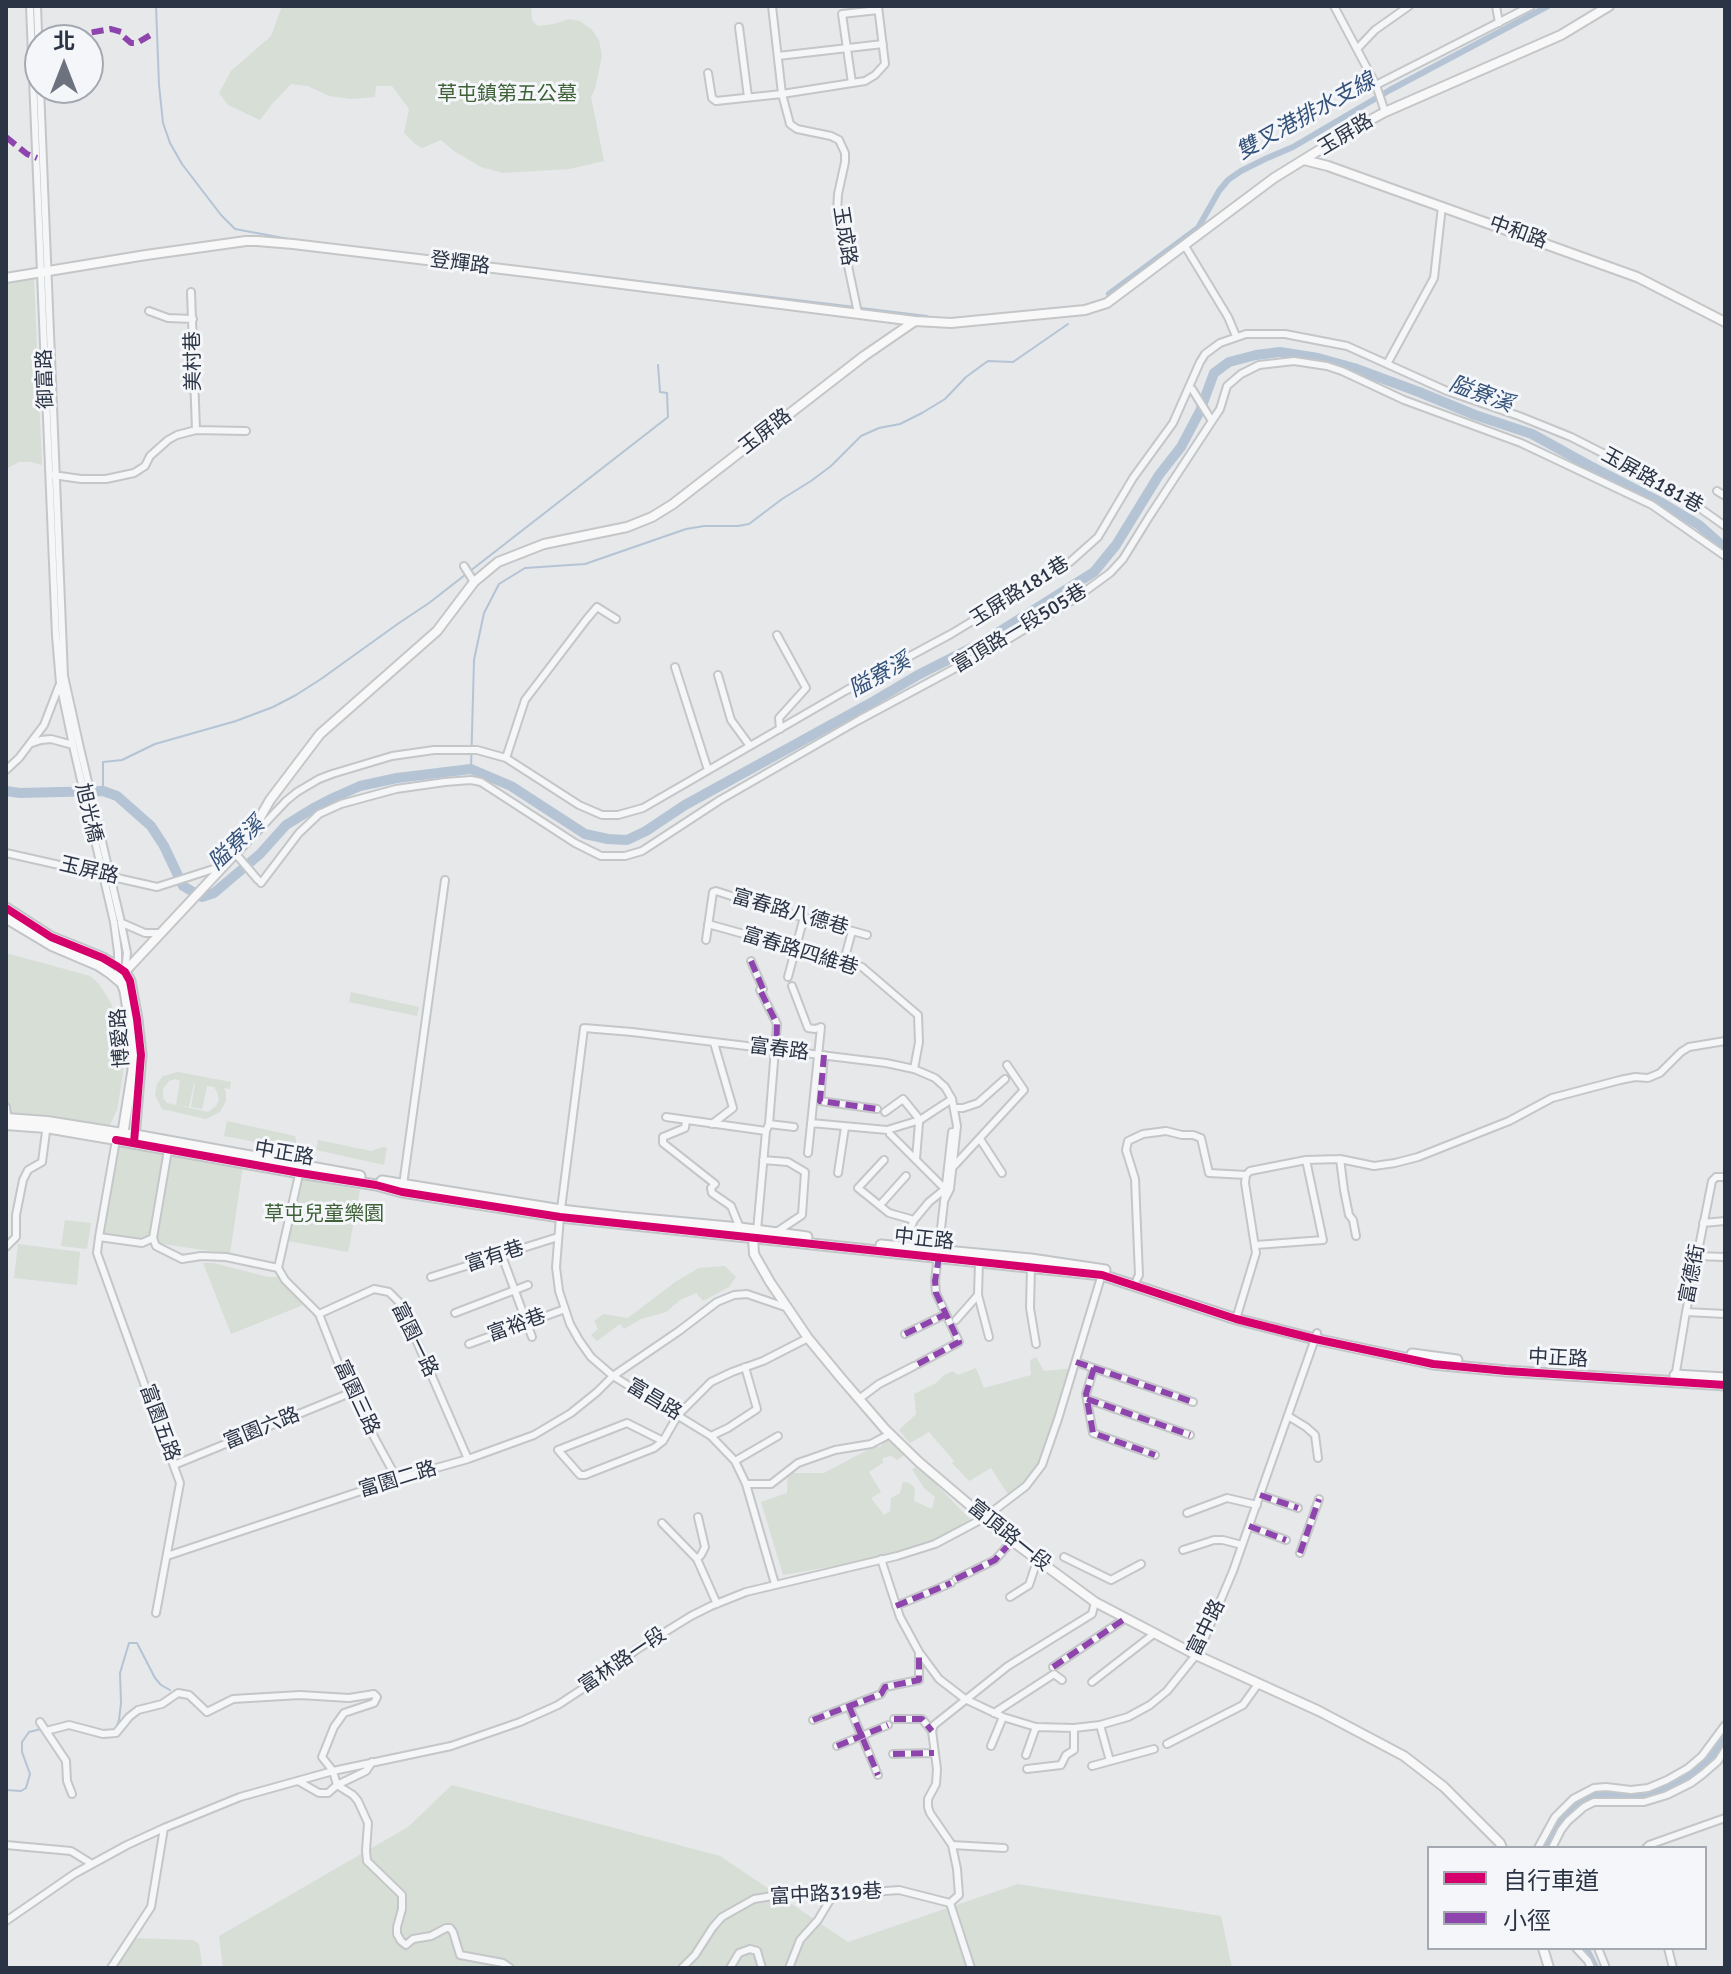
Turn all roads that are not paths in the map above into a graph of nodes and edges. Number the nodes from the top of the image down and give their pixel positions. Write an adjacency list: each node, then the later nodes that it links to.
1 (30, 6): 25 (street, 御富路)
2 (772, 6): 14 (street, 玉成路)
3 (1334, 6): 13 (street)
4 (1409, 6): 13 (street)
5 (1496, 6): 9 (street)
6 (1531, 6): 9 (street, 玉屏路)
7 (1609, 6): 21 (street, 玉屏路)
8 (878, 8): 11 (street); 12 (street)
9 (1499, 23): 17 (street, 玉屏路)
10 (739, 27): 19 (street)
11 (883, 44): 12 (street); 16 (street)
12 (847, 48): 14 (street); 16 (street)
13 (1357, 49): 17 (street)
14 (778, 56): 18 (street, 玉成路)
15 (708, 73): 19 (street)
16 (852, 83): 18 (street)
17 (1376, 85): 21 (street, 玉屏路)
18 (782, 94): 19 (street); 29 (street, 玉成路)
19 (748, 97)
20 (40, 104): 25 (street, 御富路)
21 (1385, 112): 22 (street, 玉屏路)
22 (1303, 160): 23 (street, 中和路); 24 (street, 玉屏路)
23 (1442, 206): 32 (street, 中和路); 34 (street)
24 (1185, 246): 31 (street, 玉屏路); 33 (street)
25 (44, 270): 26 (street, 登輝路); 29 (street, 登輝路); 39 (street, 御富路)
26 (6, 278)
27 (191, 292): 30 (street, 美村巷)
28 (149, 311): 30 (street)
29 (858, 313): 31 (street, 登輝路)
30 (193, 319): 37 (street, 美村巷)
31 (915, 321): 45 (street, 玉屏路)
32 (1725, 322)
33 (1236, 336): 34 (street, 玉屏路181巷); 35 (street, 玉屏路181巷)
34 (1387, 364): 42 (street, 玉屏路181巷)
35 (1191, 389): 36 (street); 51 (street, 玉屏路181巷)
36 (1211, 419): 43 (street, 富頂路一段505巷); 60 (street, 富頂路一段505巷)
37 (196, 430): 38 (street); 39 (street)
38 (246, 431)
39 (53, 475): 50 (street, 御富路)
40 (1717, 491): 41 (street)
41 (1725, 496)
42 (1725, 526)
43 (1725, 556)
44 (466, 568): 45 (street)
45 (474, 582): 58 (street, 玉屏路)
46 (616, 619): 55 (street)
47 (777, 635): 51 (street)
48 (675, 667): 57 (street)
49 (718, 675): 53 (street)
50 (62, 680): 52 (street); 54 (street, 御富路)
51 (780, 729): 53 (street, 玉屏路181巷)
52 (32, 743): 54 (street); 56 (street)
53 (750, 746): 57 (street, 玉屏路181巷)
54 (76, 748): 66 (street, 旭光橋, bridge)
55 (506, 758): 57 (street, 玉屏路181巷); 58 (street, 玉屏路181巷)
56 (9, 768)
57 (708, 770)
58 (246, 842): 60 (street, 玉屏路)
59 (6, 853): 61 (street, 玉屏路)
60 (237, 856): 61 (street, 玉屏路)
61 (221, 868): 69 (street)
62 (445, 880): 119 (street)
63 (6, 908): 75 (main road)
64 (804, 917): 67 (street, 富春路八德巷); 68 (street, 富春路八德巷); 72 (street)
65 (6, 918): 75 (main road, 博愛路)
66 (119, 921): 69 (street); 75 (street)
67 (708, 924): 71 (street, 富春路八德巷); 72 (street, 富春路四維巷)
68 (852, 931): 70 (street, 富春路八德巷); 74 (street)
69 (160, 933): 75 (street)
70 (867, 935)
71 (706, 940)
72 (796, 948): 74 (street, 富春路四維巷); 76 (street)
73 (751, 961): 81 (street, 富頂路一段)
74 (844, 961): 84 (street, 富春路四維巷)
75 (120, 973): 102 (main road, 博愛路); 103 (main road, 博愛路)
76 (788, 977)
77 (792, 986): 82 (street)
78 (584, 1028): 80 (street, 富春路); 123 (street, 富昌路)
79 (1725, 1041): 108 (street)
80 (714, 1043): 81 (street, 富春路); 97 (street)
81 (776, 1050): 82 (street, 富春路); 100 (street, 富頂路一段)
82 (821, 1055): 84 (street, 富春路); 89 (street); 95 (street)
83 (1007, 1065): 104 (street)
84 (914, 1069): 86 (street, 富春路)
85 (1005, 1079): 88 (street)
86 (952, 1099): 88 (street); 93 (street)
87 (6, 1107): 94 (street)
88 (954, 1108): 112 (street); 120 (street)
89 (877, 1109)
90 (885, 1112): 93 (street)
91 (666, 1117): 92 (street)
92 (686, 1120): 97 (street); 127 (street)
93 (919, 1121): 99 (street); 107 (street)
94 (7, 1122): 96 (street, 中正路)
95 (811, 1123): 99 (street); 106 (street)
96 (46, 1124): 102 (street, 中正路); 135 (street)
97 (712, 1124): 100 (street)
98 (794, 1127): 100 (street)
99 (845, 1127): 114 (street)
100 (768, 1128): 109 (street, 富頂路一段)
101 (890, 1134): 107 (street)
102 (119, 1136): 103 (main road, 中正路); 131 (street, 富園五路)
103 (134, 1139): 105 (main road, 中正路); 113 (main road, 中正路)
104 (980, 1139): 112 (street); 115 (street)
105 (168, 1150): 113 (main road, 中正路); 133 (street)
106 (808, 1153)
107 (916, 1159): 120 (street)
108 (1340, 1159): 111 (street); 130 (street)
109 (763, 1160): 128 (street); 129 (street, 富頂路一段)
110 (884, 1160): 122 (street)
111 (1306, 1160): 116 (street); 134 (street)
112 (953, 1167): 121 (street)
113 (300, 1169): 119 (main road, 中正路); 143 (street)
114 (838, 1173)
115 (1002, 1173)
116 (1246, 1175): 134 (street); 146 (street)
117 (906, 1176): 122 (street)
118 (1725, 1177): 126 (street, 富德街)
119 (402, 1189): 123 (main road, 中正路)
120 (945, 1189): 121 (street); 124 (street)
121 (944, 1201): 137 (street)
122 (880, 1205): 124 (street)
123 (560, 1214): 127 (main road, 中正路); 129 (main road, 中正路); 132 (street, 富昌路)
124 (914, 1220): 136 (street)
125 (1725, 1221): 126 (street)
126 (1703, 1223): 139 (street, 富德街)
127 (740, 1228): 129 (main road, 中正路)
128 (775, 1233): 129 (main road, 中正路); 136 (main road, 中正路)
129 (755, 1234): 136 (main road, 中正路); 150 (street, 富頂路一段)
130 (1356, 1236)
131 (99, 1237): 133 (street); 189 (street, 富園五路)
132 (558, 1237): 138 (street, 富有巷); 151 (street, 富昌路)
133 (153, 1238): 143 (street)
134 (1256, 1245): 157 (street)
135 (6, 1247)
136 (900, 1250): 137 (main road, 中正路)
137 (939, 1254): 141 (main road, 中正路); 144 (main road, 中正路); 155 (street)
138 (502, 1256): 145 (street, 富有巷); 148 (street)
139 (1697, 1256): 140 (street); 152 (street, 富德街)
140 (1725, 1257)
141 (979, 1261): 142 (main road, 中正路); 149 (street)
142 (1031, 1267): 144 (main road, 中正路); 166 (street)
143 (278, 1268): 154 (street)
144 (1102, 1272): 146 (main road, 中正路); 157 (main road, 中正路); 167 (street, 富林路一段)
145 (431, 1277)
146 (1137, 1279): 157 (main road, 中正路)
147 (528, 1285): 148 (street)
148 (515, 1290): 153 (street); 159 (street)
149 (978, 1295): 158 (street); 163 (street)
150 (788, 1308): 164 (street, 富頂路一段); 170 (street, 富園二路)
151 (565, 1309): 159 (street, 富裕巷); 170 (street, 富昌路)
152 (1686, 1312): 156 (street); 171 (street, 富德街)
153 (455, 1313)
154 (319, 1314): 174 (street, 富園三路); 187 (street, 富園一路)
155 (946, 1314): 160 (street); 175 (street)
156 (1725, 1314)
157 (1237, 1316): 161 (main road, 中正路)
158 (956, 1320)
159 (527, 1323): 162 (street); 165 (street, 富裕巷)
160 (905, 1334)
161 (1316, 1336): 171 (main road, 中正路); 179 (street, 富中路)
162 (532, 1337)
163 (989, 1337)
164 (808, 1338): 168 (street); 175 (street, 富頂路一段)
165 (469, 1344)
166 (1036, 1344)
167 (1076, 1362): 169 (street); 198 (street, 富林路一段)
168 (745, 1367): 178 (street); 182 (street)
169 (1094, 1368): 176 (street); 177 (street)
170 (613, 1376): 178 (street, 富昌路); 187 (street, 富園二路)
171 (1675, 1378): 172 (main road, 中正路); 173 (main road, 中正路)
172 (1725, 1378)
173 (1725, 1385)
174 (350, 1393): 189 (street, 富園六路); 190 (street, 富園三路)
175 (859, 1399): 180 (street, 富頂路一段)
176 (1087, 1399): 181 (street); 185 (street)
177 (1193, 1402)
178 (678, 1415): 182 (street, 富昌路); 184 (street)
179 (1288, 1416): 186 (street); 192 (street, 富中路)
180 (890, 1434): 191 (street); 198 (street, 富頂路一段)
181 (1190, 1435)
182 (711, 1436): 188 (street, 富昌路)
183 (778, 1436): 188 (street)
184 (663, 1441): 184 (street)
185 (1155, 1455)
186 (1318, 1458)
187 (468, 1459): 190 (street, 富園二路)
188 (735, 1461): 191 (street, 富昌路)
189 (174, 1465): 206 (street, 富園五路)
190 (397, 1479): 206 (street, 富園二路)
191 (746, 1484): 212 (street, 富昌路)
192 (1260, 1495): 194 (street, 富中路); 195 (street)
193 (1319, 1499): 205 (street)
194 (1257, 1505): 196 (street); 200 (street, 富中路)
195 (1298, 1508)
196 (1187, 1513)
197 (698, 1517): 208 (street)
198 (984, 1518): 202 (street, 富頂路一段); 209 (street, 富林路一段)
199 (662, 1523): 208 (street)
200 (1249, 1526): 201 (street); 203 (street, 富中路)
201 (1286, 1540)
202 (1012, 1541): 210 (street, 富頂路一段); 216 (street)
203 (1242, 1545): 204 (street); 221 (street, 富中路)
204 (1183, 1550)
205 (1300, 1553)
206 (167, 1556): 217 (street, 富園五路)
207 (1064, 1557): 211 (street)
208 (697, 1559): 215 (street)
209 (881, 1559): 212 (street, 富林路一段); 216 (street, 富中路)
210 (1037, 1561): 213 (street); 214 (street, 富頂路一段)
211 (1141, 1564)
212 (775, 1584): 215 (street, 富林路一段)
213 (1010, 1597)
214 (1095, 1602): 218 (street, 富頂路一段); 226 (street)
215 (717, 1604): 248 (street, 富林路一段)
216 (896, 1606): 220 (street, 富中路)
217 (156, 1613)
218 (1126, 1618): 219 (street, 富頂路一段); 222 (street)
219 (1155, 1633): 221 (street, 富頂路一段); 224 (street)
220 (919, 1652): 226 (street, 富中路); 227 (street)
221 (1196, 1655): 225 (street, 富頂路一段); 233 (street, 富中路)
222 (1053, 1667)
223 (1062, 1680): 228 (street)
224 (1092, 1682)
225 (1258, 1684): 239 (street); 260 (street, 富頂路一段)
226 (965, 1699): 228 (street, 富中路); 237 (street)
227 (849, 1706): 231 (street); 238 (street)
228 (994, 1713): 229 (street, 富中路)
229 (1003, 1717): 235 (street, 富中路); 241 (street)
230 (894, 1719): 237 (street)
231 (813, 1720)
232 (888, 1725): 238 (street)
233 (1100, 1725): 236 (street, 富中路); 247 (street)
234 (1725, 1725): 261 (street)
235 (1036, 1727): 236 (street, 富中路); 246 (street)
236 (1074, 1728): 250 (street)
237 (932, 1731): 244 (street)
238 (861, 1736): 240 (street); 252 (street)
239 (1167, 1744)
240 (837, 1746)
241 (991, 1746)
242 (1154, 1749): 247 (street)
243 (1725, 1750): 262 (street)
244 (934, 1753): 245 (street); 259 (street)
245 (893, 1754)
246 (1026, 1755)
247 (1110, 1761): 249 (street)
248 (372, 1762): 251 (street, 富林路一段); 254 (street)
249 (1092, 1766)
250 (1027, 1769)
251 (333, 1771): 253 (street, 富林路一段); 254 (street); 255 (street)
252 (878, 1775)
253 (298, 1781): 254 (street); 257 (street, 富林路一段)
254 (337, 1785): 271 (street)
255 (72, 1794)
256 (1725, 1818): 263 (street)
257 (164, 1828): 265 (street, 富林路一段); 270 (street)
258 (6, 1845): 265 (street)
259 (952, 1845): 264 (street); 267 (street)
260 (1501, 1846)
261 (1539, 1846)
262 (1553, 1846)
263 (1648, 1846)
264 (1004, 1848)
265 (92, 1864): 268 (street, 富林路一段)
266 (833, 1895): 267 (street, 富中路319巷); 272 (street, 富中路319巷); 275 (street)
267 (950, 1903): 276 (street)
268 (6, 1921)
269 (1578, 1950): 277 (street)
270 (111, 1968)
271 (510, 1968)
272 (682, 1968)
273 (730, 1968): 274 (street)
274 (762, 1968)
275 (789, 1968)
276 (971, 1968)
277 (1591, 1968)

